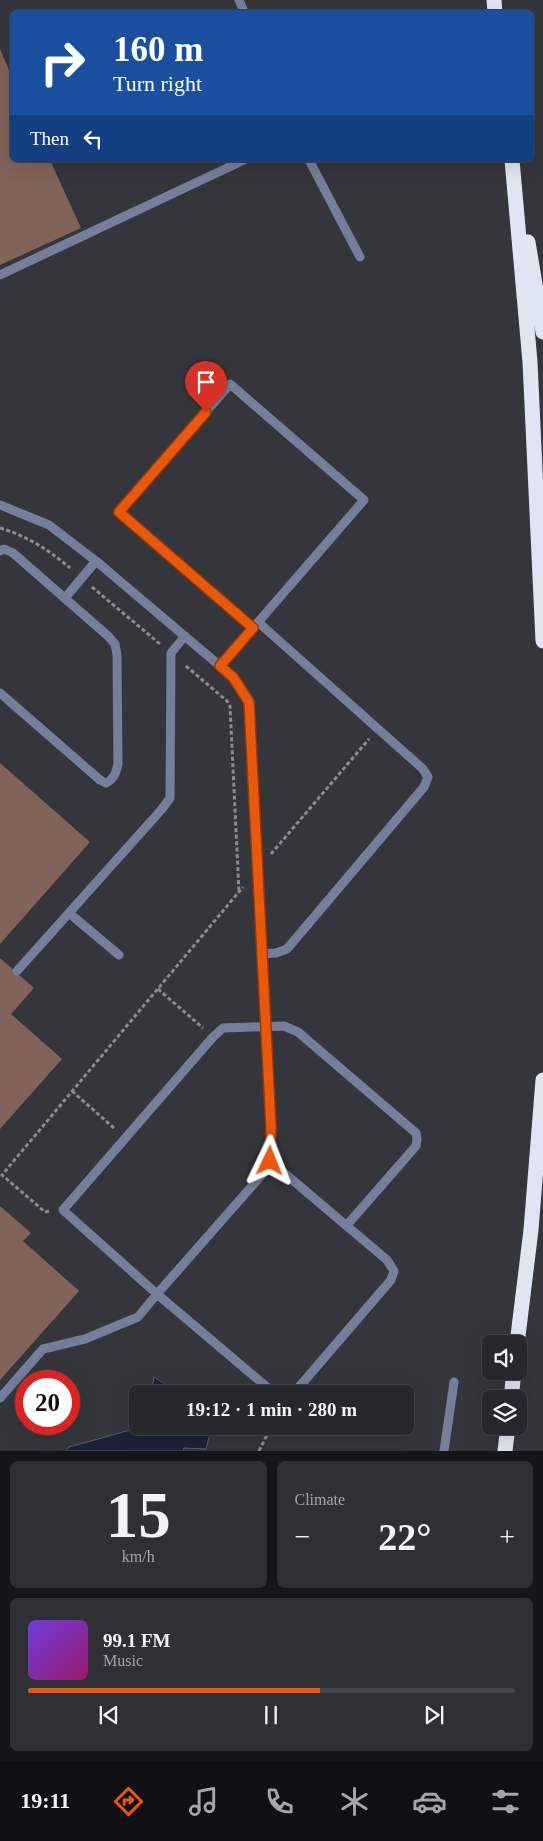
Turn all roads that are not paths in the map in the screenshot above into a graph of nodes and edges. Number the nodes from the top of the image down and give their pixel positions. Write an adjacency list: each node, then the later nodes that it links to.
1 (240, 162): 6 (lane)
2 (310, 162): 5 (lane)
3 (514, 162): 7 (highway)
4 (514, 162): 14 (highway)
5 (360, 257)
6 (0, 275)
7 (543, 332)
8 (0, 505): 10 (lane)
9 (0, 551): 11 (lane)
10 (96, 561): 11 (lane); 13 (lane)
11 (65, 598): 16 (lane)
12 (255, 625): 12 (lane); 15 (lane); 18 (lane)
13 (185, 636): 15 (lane); 17 (lane)
14 (543, 641)
15 (220, 666): 18 (lane)
16 (0, 693)
17 (69, 913): 19 (lane); 20 (lane)
18 (261, 954): 21 (lane)
19 (119, 955)
20 (17, 971)
21 (265, 1027): 23 (lane); 24 (lane); 25 (lane)
22 (543, 1080): 26 (highway)
23 (270, 1161): 24 (lane); 25 (lane)
24 (347, 1225): 29 (lane)
25 (157, 1294): 28 (lane); 30 (lane)
26 (519, 1335)
27 (454, 1382): 32 (lane)
28 (264, 1385)
29 (301, 1385)
30 (0, 1398)
31 (507, 1435): 33 (highway)
32 (444, 1451)
33 (505, 1451)

